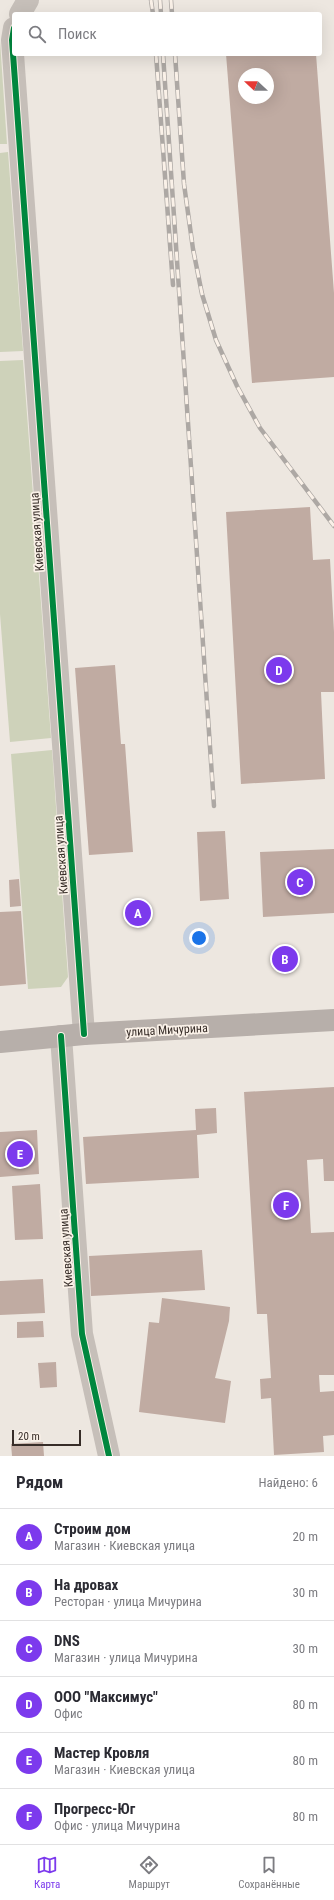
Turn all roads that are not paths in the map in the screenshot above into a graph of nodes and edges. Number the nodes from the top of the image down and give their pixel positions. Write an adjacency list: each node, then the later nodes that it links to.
1 (28, 0): 2 (street)
2 (21, 12)
3 (14, 56): 5 (street, Киевская улица)
4 (334, 1020): 5 (street, улица Мичурина)
5 (84, 1034): 6 (street, улица Мичурина)
6 (61, 1036): 7 (street, улица Мичурина); 8 (street, Киевская улица)
7 (0, 1042)
8 (109, 1456)

